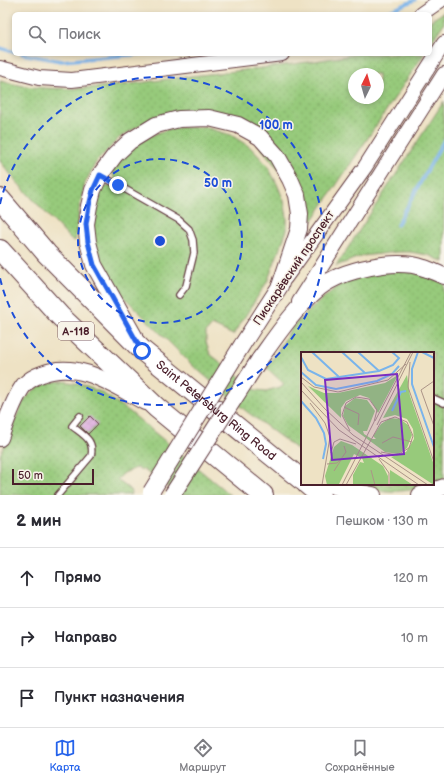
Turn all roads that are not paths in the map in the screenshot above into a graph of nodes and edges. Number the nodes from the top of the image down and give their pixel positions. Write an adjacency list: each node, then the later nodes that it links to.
1 (441, 0): 2 (street)
2 (424, 12)
3 (444, 43): 11 (street, Пискарёвский проспект)
4 (266, 56): 5 (street)
5 (0, 68)
6 (444, 74): 13 (street, Пискарёвский проспект)
7 (100, 175): 11 (main road); 12 (lane); 14 (main road)
8 (0, 199): 14 (highway, Saint Petersburg Ring Road / А-118)
9 (0, 250): 17 (highway, А-118)
10 (444, 276): 13 (main road)
11 (280, 286): 26 (main road, Пискарёвский проспект, bridge)
12 (178, 295)
13 (288, 319): 28 (main road, Пискарёвский проспект, bridge)
14 (142, 351): 20 (highway, Saint Petersburg Ring Road / А-118)
15 (434, 398): 16 (lane)
16 (444, 403)
17 (157, 408): 19 (main road); 29 (highway, А-118)
18 (80, 416): 27 (lane)
19 (0, 438)
20 (277, 459): 21 (main road); 22 (highway, Saint Petersburg Ring Road / А-118)
21 (301, 471)
22 (301, 479)
23 (307, 485): 30 (highway)
24 (331, 485): 31 (main road)
25 (444, 487): 32 (main road)
26 (150, 493)
27 (58, 495)
28 (172, 495)
29 (263, 495)
30 (320, 495)
31 (373, 495)
32 (420, 495)

